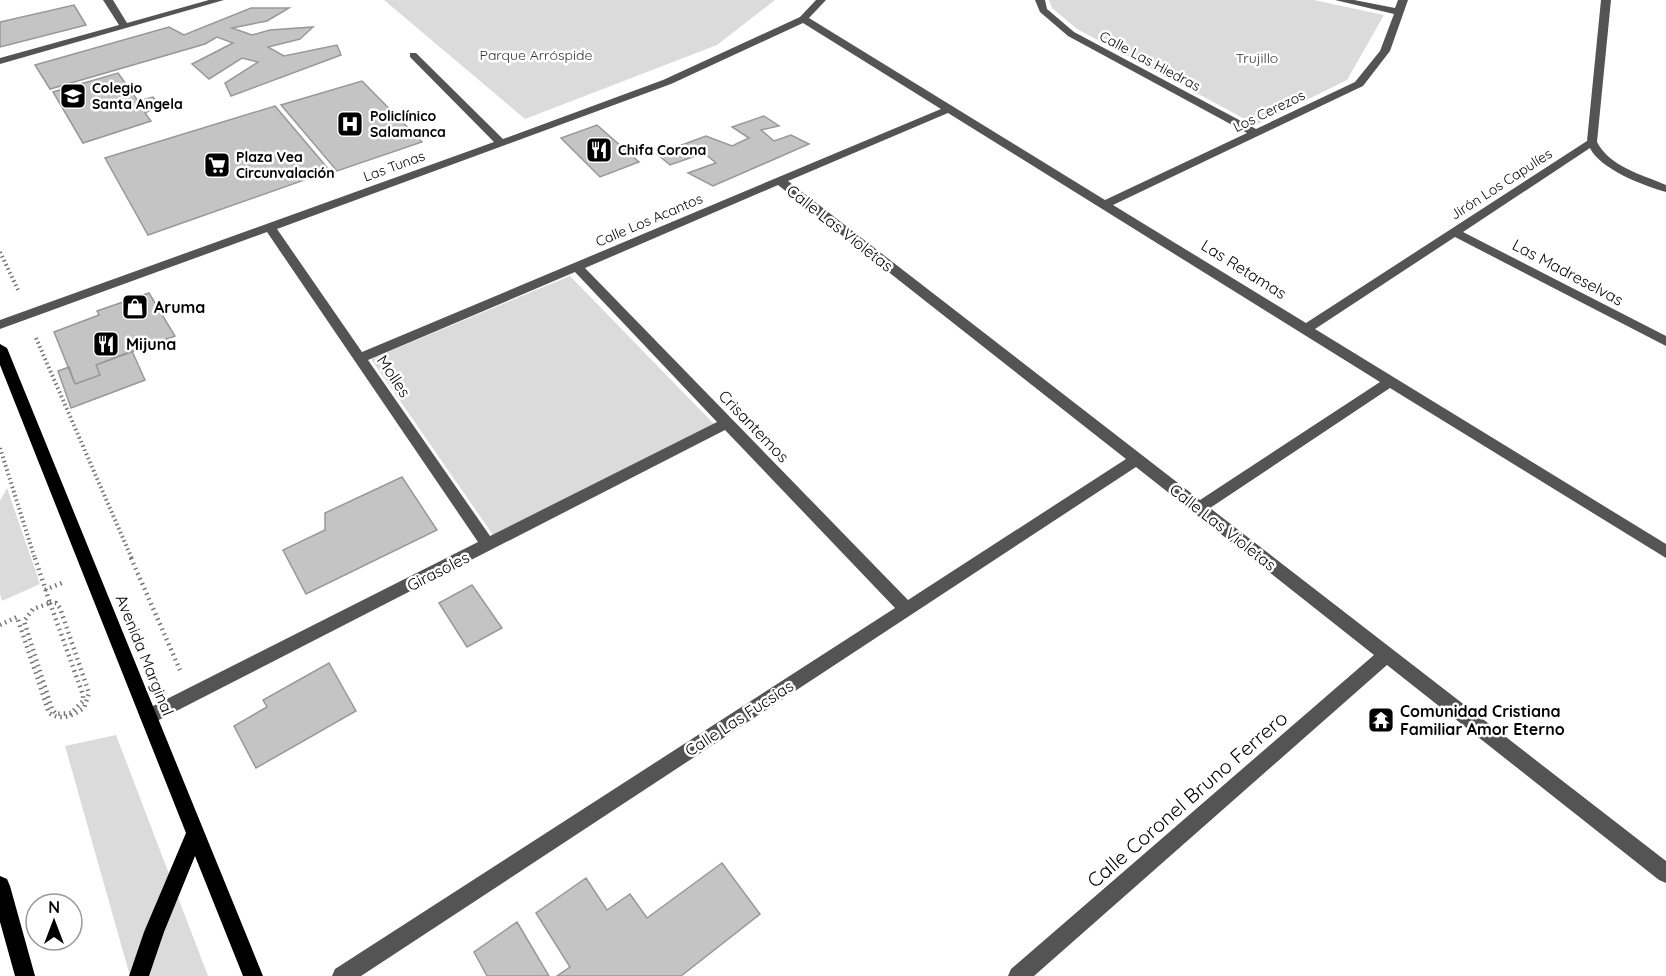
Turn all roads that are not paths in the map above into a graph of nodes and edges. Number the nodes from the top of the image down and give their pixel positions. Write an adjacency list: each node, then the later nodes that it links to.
1 (108, 0): 10 (street)
2 (219, 0): 10 (street)
3 (821, 0): 9 (street, Las Tunas)
4 (1040, 0): 14 (street, Calle Las Hiedras)
5 (1340, 0): 8 (street)
6 (1403, 0): 8 (street, Los Cerezos)
7 (1606, 0): 15 (street)
8 (1399, 12): 14 (street, Los Cerezos)
9 (803, 19): 13 (street, Las Retamas); 16 (street, Las Tunas)
10 (125, 26): 12 (street)
11 (413, 55): 16 (street)
12 (0, 61)
13 (949, 109): 17 (street, Calle Los Acantos); 19 (street, Las Retamas)
14 (1257, 134): 19 (street, Los Cerezos)
15 (1592, 142): 18 (street); 21 (street, Jirón Los Capulíes)
16 (501, 143): 20 (street, Las Tunas)
17 (780, 181): 22 (street, Calle Los Acantos); 30 (street, Calle Las Violetas)
18 (1666, 189)
19 (1105, 205): 24 (street, Las Retamas)
20 (270, 227): 23 (street, Las Tunas); 27 (street, Molles)
21 (1455, 232): 24 (street, Jirón Los Capulíes); 25 (street, Las Madreselvas)
22 (577, 267): 27 (street, Calle Los Acantos); 29 (street, Crisantemos)
23 (0, 325)
24 (1306, 328): 28 (street, Las Retamas)
25 (1666, 342)
26 (0, 348): 36 (main road, Avenida Marginal)
27 (360, 358): 32 (street, Molles)
28 (1390, 382): 31 (street); 33 (street, Las Retamas)
29 (727, 423): 32 (street, Girasoles); 34 (street, Crisantemos)
30 (1136, 460): 31 (street, Calle Las Violetas); 34 (street, Calle Las Fucsias)
31 (1198, 508): 35 (street, Calle Las Violetas)
32 (488, 545): 36 (street, Girasoles)
33 (1666, 552)
34 (906, 609): 43 (street, Calle Las Fucsias)
35 (1386, 655): 38 (street, Calle Las Violetas); 44 (street, Calle Coronel Bruno Ferrero)
36 (149, 717): 37 (main road, Avenida Marginal)
37 (195, 833): 41 (main road); 42 (main road, Avenida Marginal)
38 (1666, 873)
39 (0, 886): 40 (main road)
40 (25, 976)
41 (139, 976)
42 (253, 976)
43 (342, 976)
44 (1018, 976)

